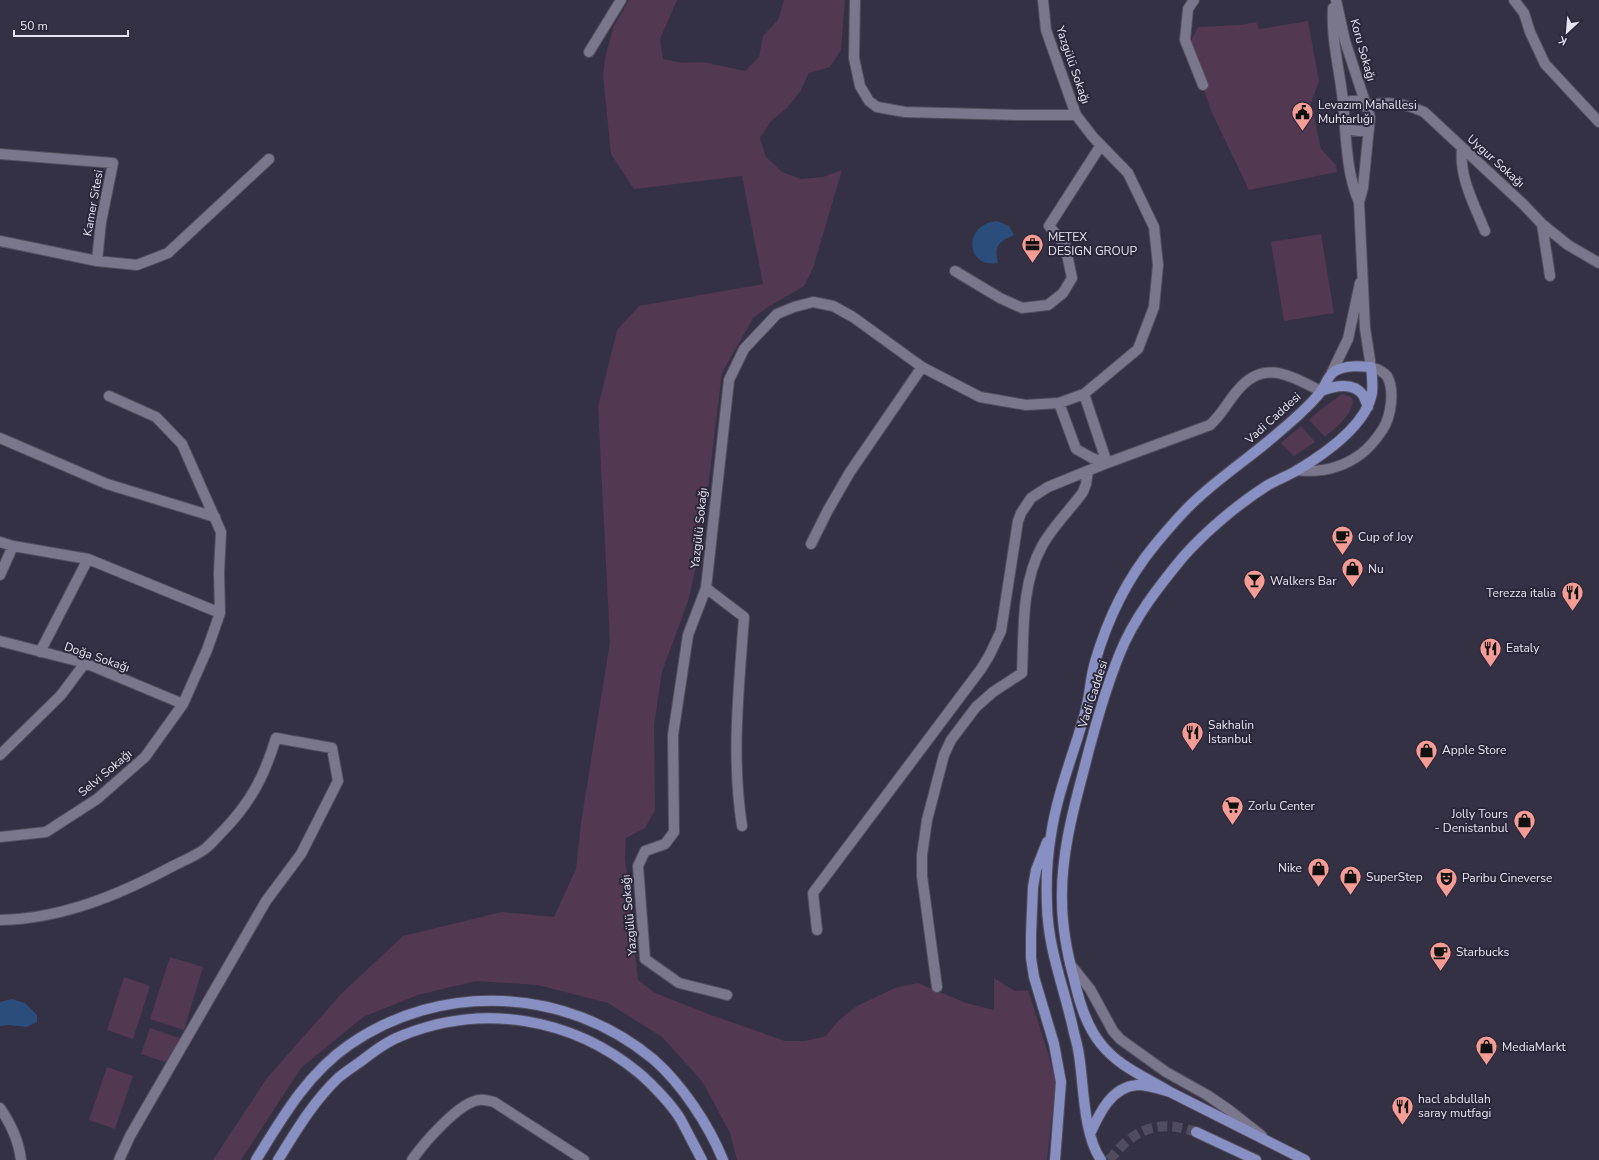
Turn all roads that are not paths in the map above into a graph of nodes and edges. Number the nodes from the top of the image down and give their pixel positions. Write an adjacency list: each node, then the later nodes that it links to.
1 (621, 0): 7 (street)
2 (855, 0): 11 (street)
3 (1043, 0): 11 (street, Yazgülü Sokağı)
4 (1194, 0): 8 (street)
5 (1335, 0): 9 (street, Koru Sokağı); 10 (street, Koru Sokağı)
6 (1514, 0): 12 (street)
7 (589, 52)
8 (1203, 85)
9 (1343, 103): 10 (street); 14 (street, Koru Sokağı)
10 (1366, 103): 13 (street, Koru Sokağı); 16 (street, Uygur Sokağı)
11 (1076, 115): 15 (street, Yazgülü Sokağı)
12 (1599, 122)
13 (1369, 128): 14 (street); 19 (street, Koru Sokağı)
14 (1346, 129): 19 (street, Koru Sokağı)
15 (1101, 146): 25 (street); 32 (street, Yazgülü Sokağı)
16 (1462, 148): 20 (street, Uygur Sokağı); 21 (street)
17 (0, 154): 23 (street, Kamer Sitesi)
18 (269, 159): 23 (street)
19 (1359, 202): 26 (street, Koru Sokağı)
20 (1542, 224): 24 (street, Uygur Sokağı); 27 (street)
21 (1485, 231)
22 (0, 241): 23 (street)
23 (97, 261)
24 (1599, 263)
25 (955, 271)
26 (1362, 273): 29 (street, Koru Sokağı); 30 (street, Koru Sokağı)
27 (1550, 276)
28 (922, 367): 34 (street, Yazgülü Sokağı); 42 (street); 46 (street, Yazgülü Sokağı)
29 (1371, 367): 30 (main road); 35 (main road, Vadi Caddesi); 38 (street)
30 (1332, 372): 31 (main road, Vadi Caddesi)
31 (1321, 391): 35 (main road); 37 (street); 54 (main road, Vadi Caddesi)
32 (1084, 394): 34 (street, Yazgülü Sokağı); 37 (street)
33 (109, 396): 40 (street)
34 (1059, 403): 37 (street)
35 (1368, 407): 38 (main road, Vadi Caddesi)
36 (0, 438): 40 (street)
37 (1107, 463): 39 (street)
38 (1297, 470): 58 (main road, Vadi Caddesi)
39 (1088, 471): 57 (street); 59 (street)
40 (215, 517): 47 (street)
41 (0, 542): 43 (street)
42 (810, 544)
43 (13, 546): 44 (street); 45 (street)
44 (88, 559): 47 (street); 49 (street)
45 (0, 575)
46 (706, 588): 53 (street); 60 (street, Yazgülü Sokağı)
47 (220, 613): 51 (street, Selvi Sokağı)
48 (0, 641): 49 (street, Doğa Sokağı)
49 (40, 652): 50 (street, Doğa Sokağı)
50 (85, 663): 51 (street, Doğa Sokağı); 52 (street)
51 (183, 704): 55 (street, Selvi Sokağı)
52 (0, 755)
53 (742, 826)
54 (1051, 833): 64 (main road); 74 (main road)
55 (0, 837)
56 (0, 920): 67 (street)
57 (817, 930)
58 (1070, 964): 61 (main road, Vadi Caddesi); 65 (street)
59 (937, 987)
60 (727, 995)
61 (1170, 1092): 64 (main road); 65 (main road)
62 (0, 1108): 66 (street)
63 (1196, 1132): 76 (main road)
64 (1090, 1134): 75 (main road)
65 (1269, 1140): 77 (main road)
66 (21, 1160)
67 (119, 1160)
68 (256, 1160): 73 (main road)
69 (278, 1160): 72 (main road)
70 (412, 1160): 71 (street)
71 (584, 1160)
72 (702, 1160)
73 (724, 1160)
74 (1055, 1160)
75 (1101, 1160)
76 (1256, 1160)
77 (1305, 1160)

